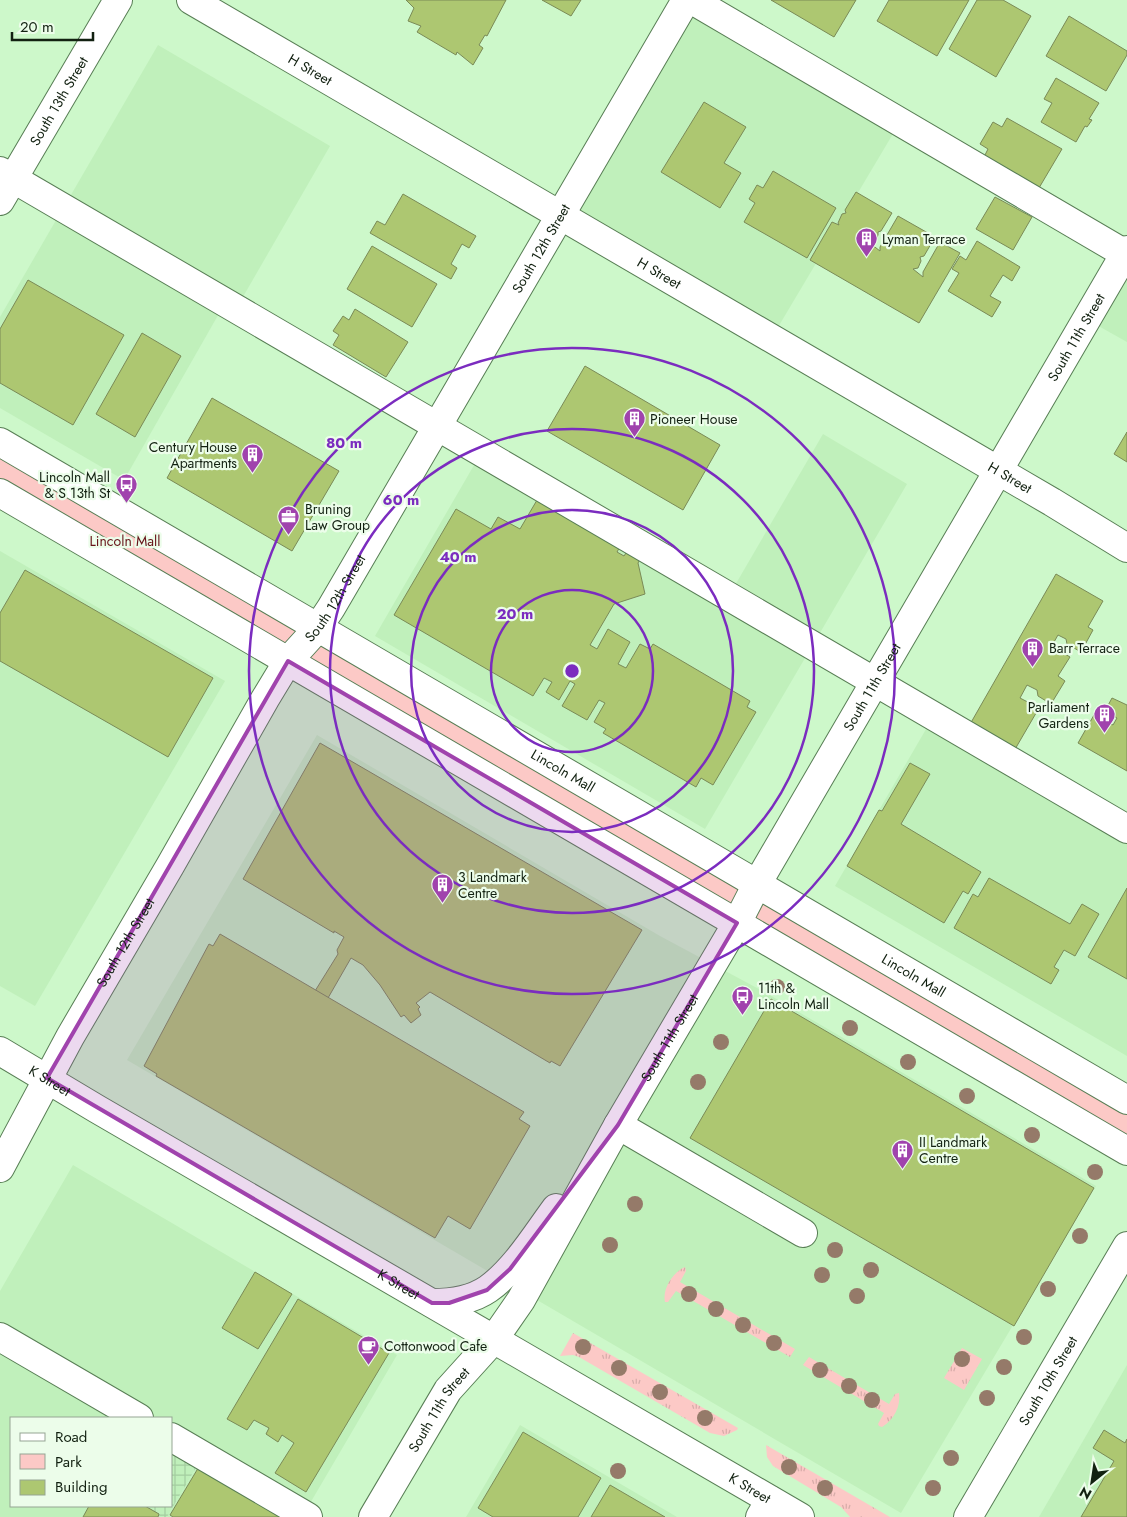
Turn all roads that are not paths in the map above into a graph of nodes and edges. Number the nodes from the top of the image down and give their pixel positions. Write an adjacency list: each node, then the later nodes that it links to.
1 (118, 0): 5 (street, South 13th Street)
2 (191, 0): 6 (street, H Street)
3 (686, 0): 6 (street, South 12th Street)
4 (692, 0): 7 (street)
5 (4, 183): 8 (street)
6 (560, 216): 8 (street, South 12th Street); 10 (street, H Street)
7 (1126, 253): 10 (street, South 11th Street)
8 (437, 426): 13 (street, South 12th Street); 15 (street)
9 (0, 442): 13 (street, Lincoln Mall)
10 (998, 471): 12 (street, H Street); 15 (street, South 11th Street)
11 (0, 493): 14 (street)
12 (1127, 548)
13 (317, 628): 14 (street, South 12th Street); 17 (street, Lincoln Mall)
14 (288, 661): 18 (street); 20 (street, South 12th Street)
15 (875, 682): 16 (street); 17 (street, South 11th Street)
16 (1127, 829)
17 (757, 884): 18 (street, South 11th Street); 21 (street, Lincoln Mall)
18 (737, 923): 22 (street, South 11th Street); 23 (street)
19 (0, 1051): 20 (street, K Street)
20 (47, 1078): 24 (street, South 12th Street); 27 (street, K Street)
21 (1127, 1100)
22 (618, 1126): 25 (street); 27 (street, South 11th Street); 29 (street, South 11th Street)
23 (1127, 1151)
24 (0, 1168)
25 (803, 1233)
26 (1127, 1246): 36 (street, South 10th Street)
27 (432, 1303): 29 (street, K Street)
28 (0, 1337): 30 (street)
29 (494, 1339): 32 (street, K Street); 34 (street, South 11th Street)
30 (137, 1417)
31 (172, 1438): 33 (street)
32 (765, 1508): 35 (street, K Street)
33 (308, 1517)
34 (373, 1517)
35 (800, 1517)
36 (968, 1517)

